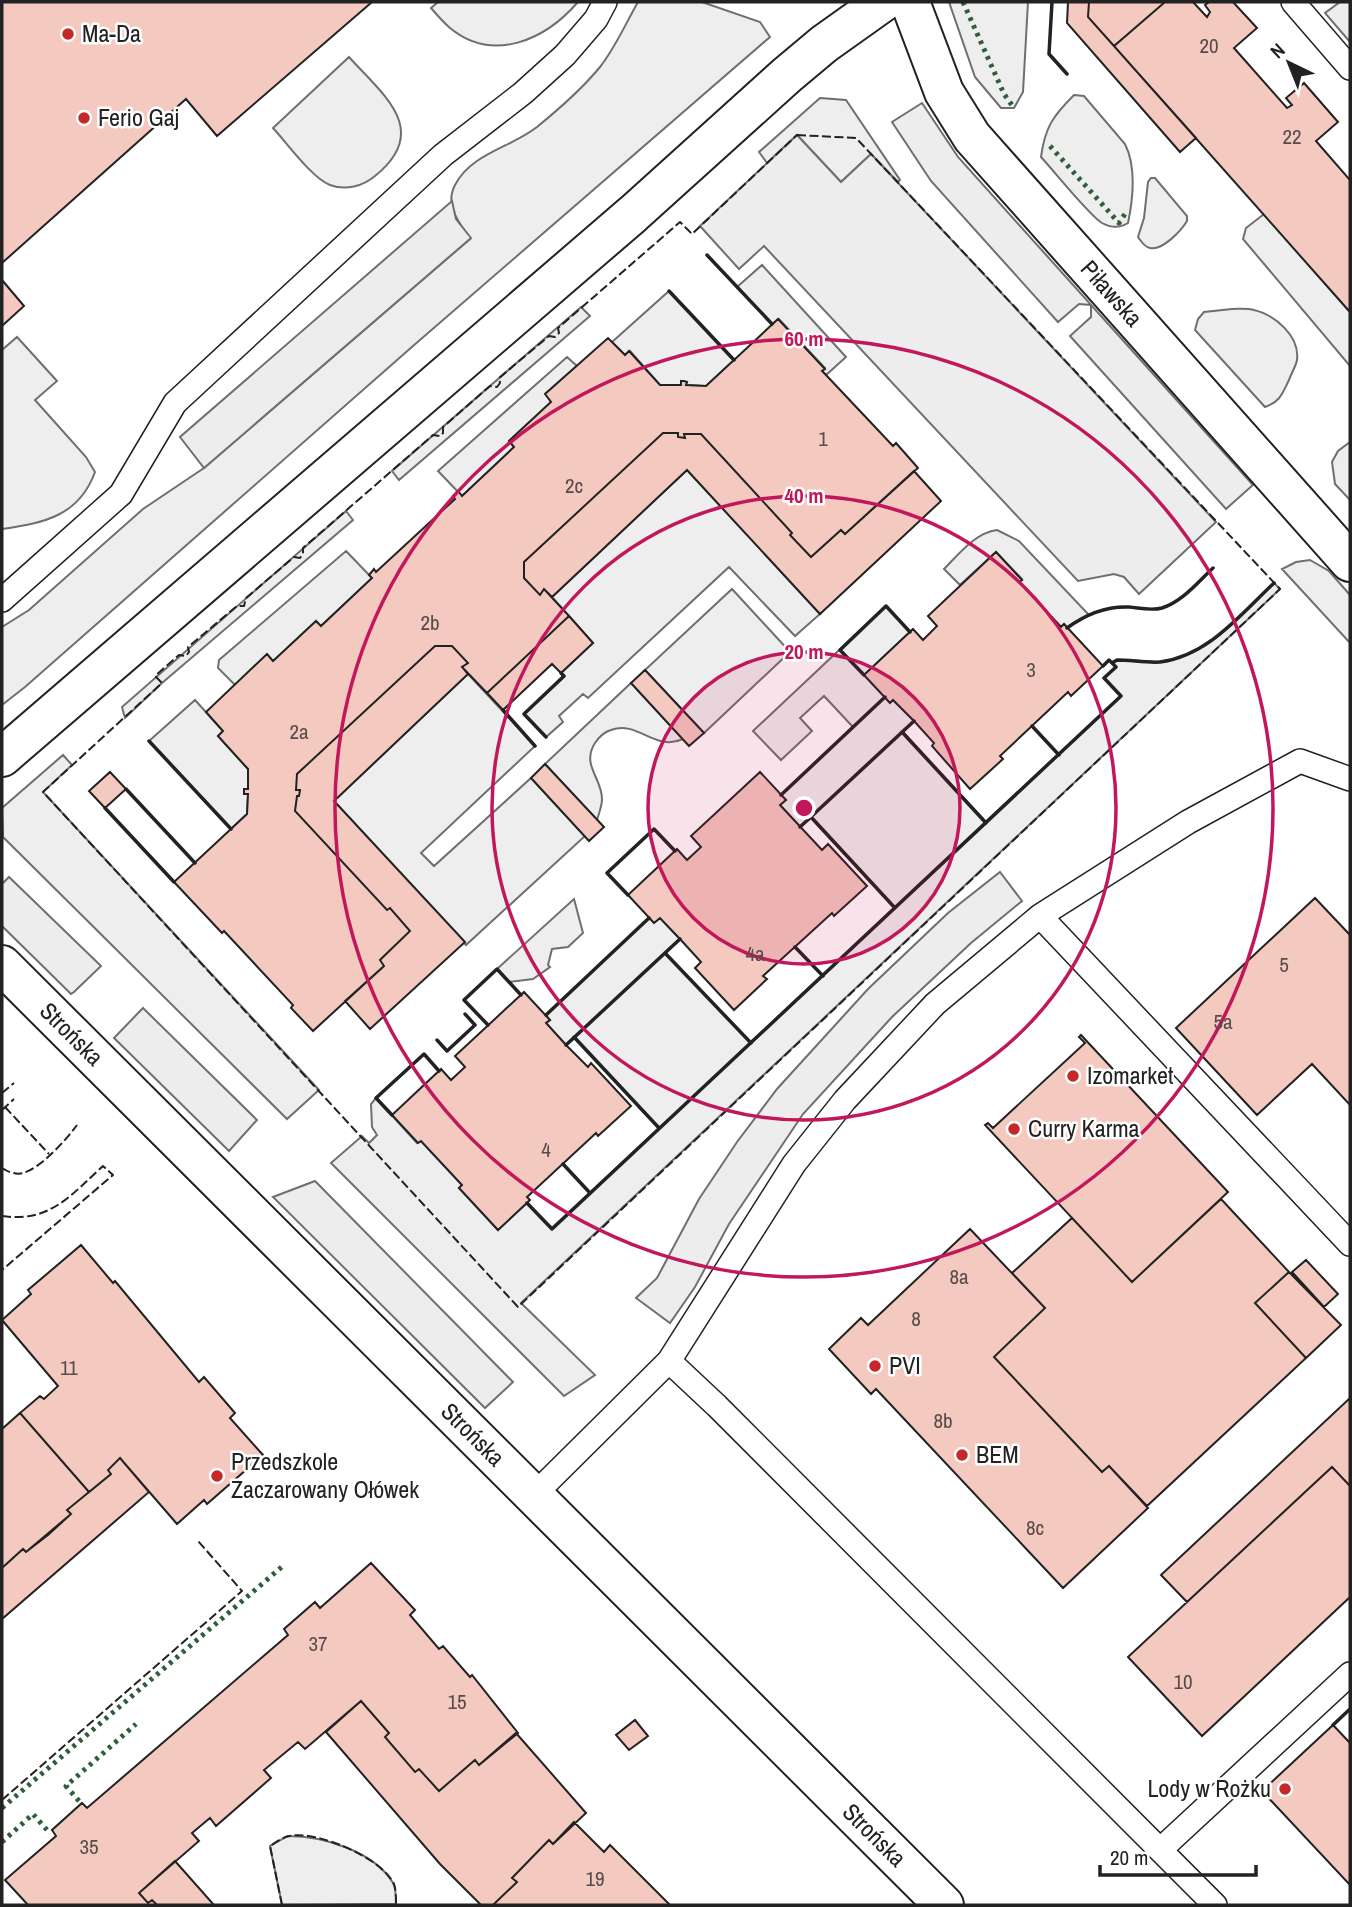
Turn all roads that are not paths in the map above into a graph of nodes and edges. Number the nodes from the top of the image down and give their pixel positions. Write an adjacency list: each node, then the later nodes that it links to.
1 (605, 2): 7 (lane)
2 (883, 2): 8 (street)
3 (910, 2): 6 (street, Piławska)
4 (1293, 2): 5 (lane)
5 (1350, 68)
6 (1350, 562)
7 (2, 600)
8 (2, 757)
9 (1350, 779): 10 (lane)
10 (1040, 916): 12 (lane); 13 (lane)
11 (2, 965): 14 (street, Strońska)
12 (1350, 1244)
13 (669, 1361): 14 (lane); 16 (lane)
14 (534, 1495): 17 (street, Strońska)
15 (1350, 1674): 16 (lane)
16 (1160, 1850): 18 (lane)
17 (944, 1905)
18 (1215, 1905)

